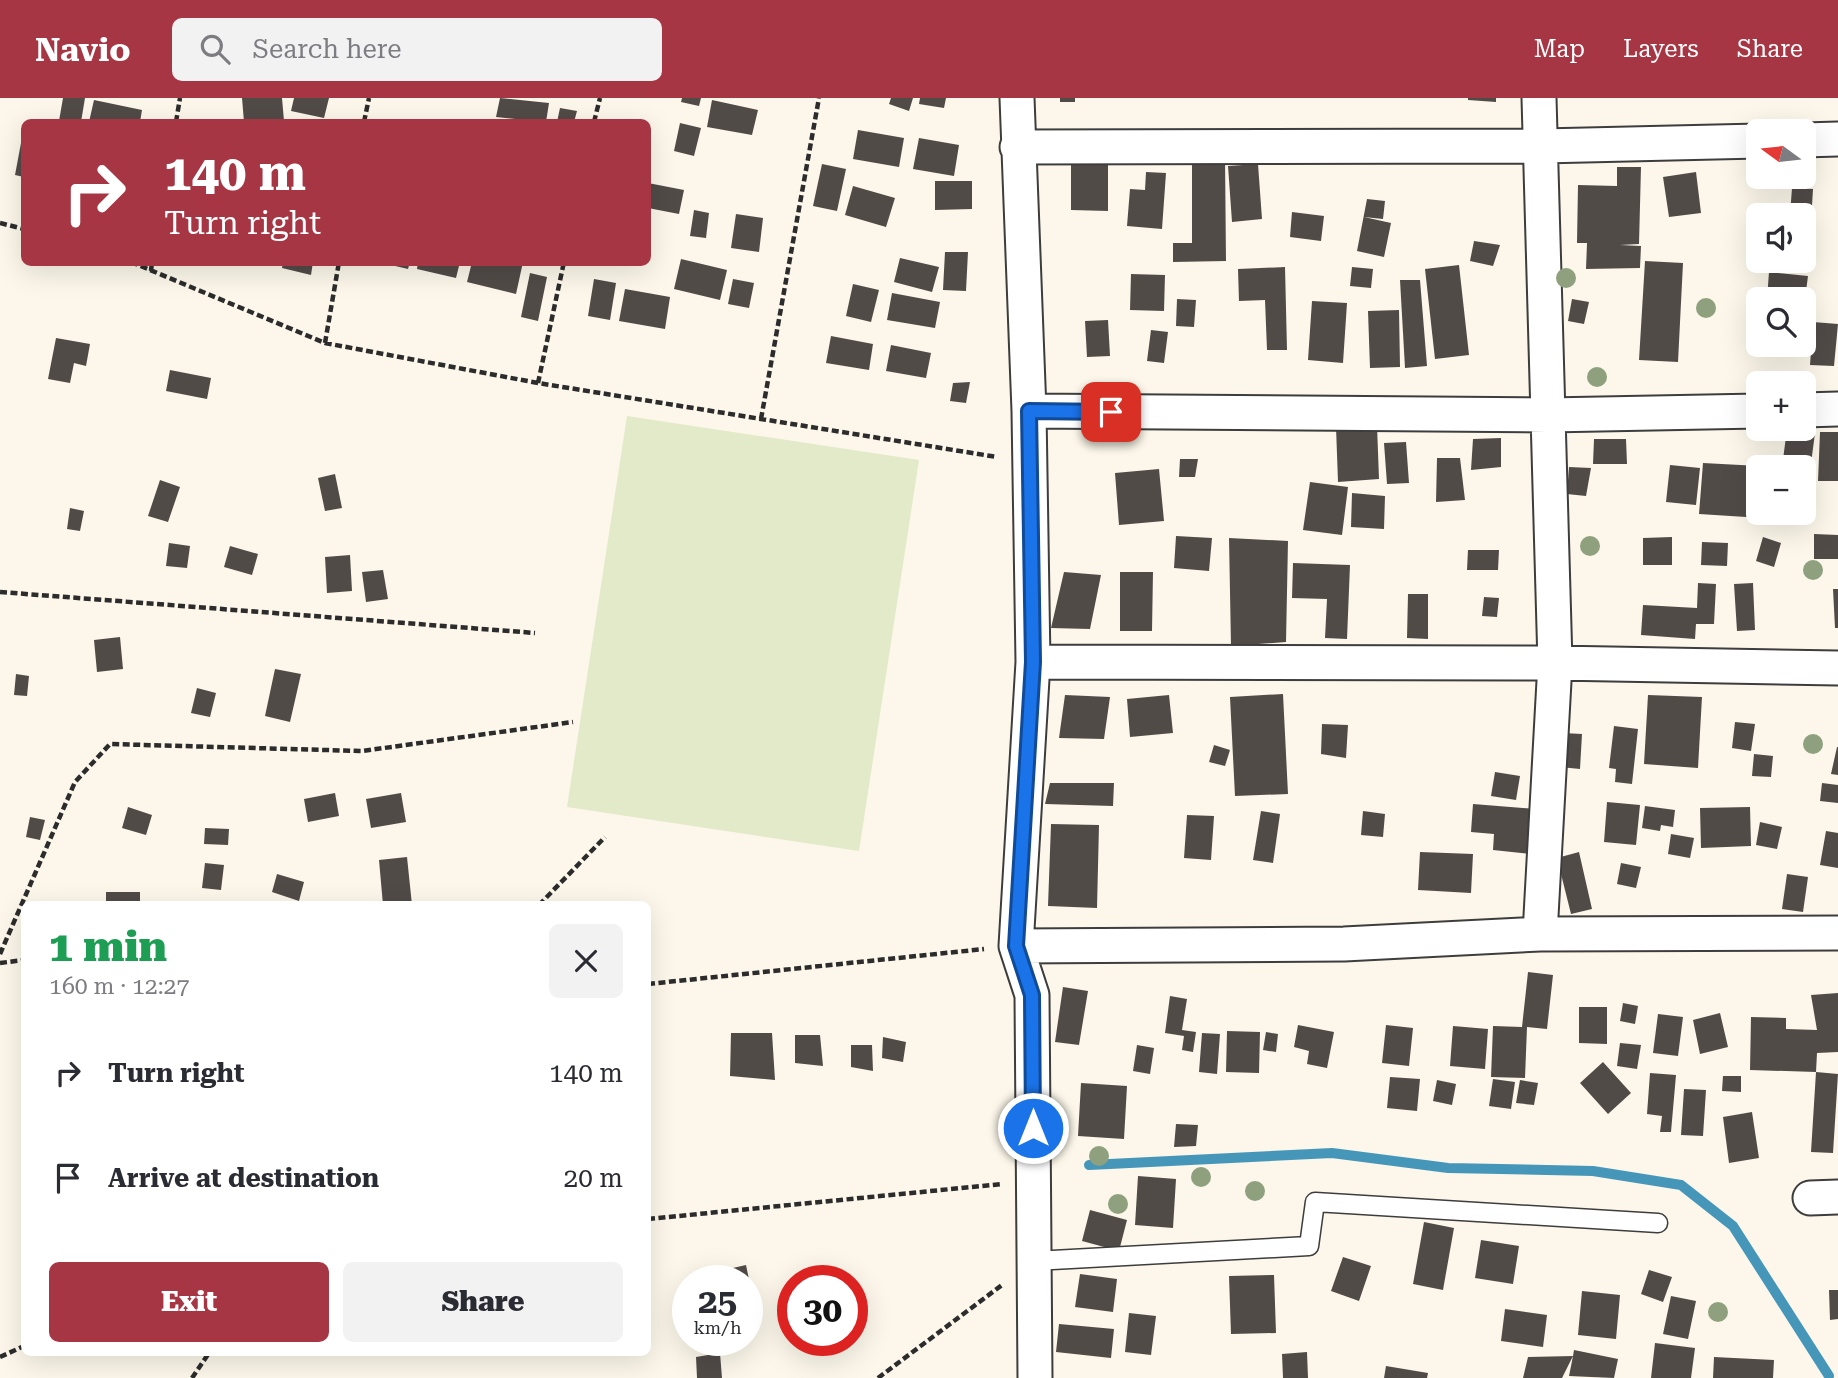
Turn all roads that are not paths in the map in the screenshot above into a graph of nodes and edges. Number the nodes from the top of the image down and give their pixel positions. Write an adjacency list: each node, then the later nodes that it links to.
1 (1017, 98): 7 (street)
2 (1539, 98): 6 (street)
3 (1838, 139): 4 (street)
4 (1816, 140)
5 (1746, 141): 6 (street)
6 (1542, 146): 7 (street); 12 (street)
7 (1017, 147): 10 (street)
8 (1838, 409): 9 (street)
9 (1816, 410)
10 (1029, 411): 12 (street); 13 (street)
11 (1746, 411): 12 (street)
12 (1548, 415): 14 (street)
13 (1033, 662): 14 (street); 18 (street)
14 (1555, 663): 15 (street); 17 (street)
15 (1838, 668)
16 (1838, 933): 17 (street)
17 (1540, 934): 18 (street)
18 (1016, 946): 20 (street)
19 (1658, 1223): 20 (lane)
20 (1034, 1261): 21 (street)
21 (1035, 1378)

